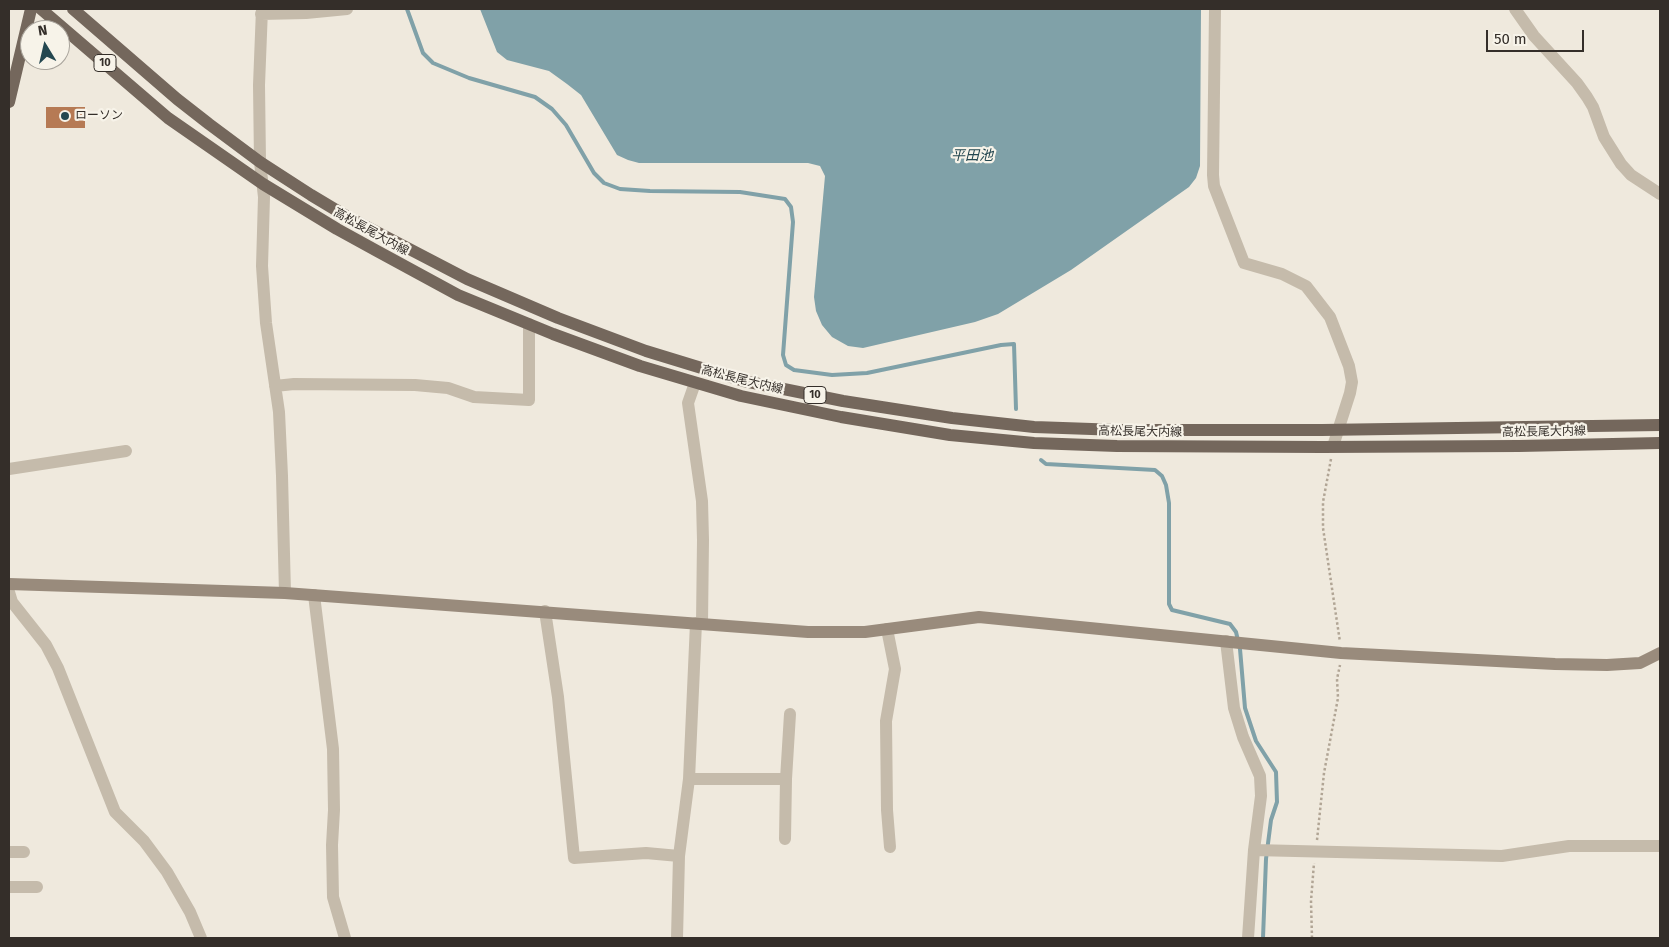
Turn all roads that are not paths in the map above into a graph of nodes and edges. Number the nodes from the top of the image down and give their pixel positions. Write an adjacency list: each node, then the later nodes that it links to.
1 (30, 9): 8 (main road)
2 (41, 9): 10 (main road, 高松長尾大内線 / 10)
3 (73, 9): 9 (main road, 高松長尾大内線 / 10)
4 (347, 9): 7 (street)
5 (1215, 9): 16 (street)
6 (1515, 9): 11 (street)
7 (261, 11): 9 (street)
8 (9, 102)
9 (260, 162): 10 (street); 16 (main road, 高松長尾大内線 / 10)
10 (263, 184): 12 (main road, 高松長尾大内線 / 10); 14 (street)
11 (1660, 194)
12 (529, 324): 13 (main road, 高松長尾大内線 / 10); 14 (street)
13 (696, 383): 18 (main road, 高松長尾大内線 / 10); 26 (street)
14 (275, 386): 23 (street)
15 (1660, 425): 16 (main road, 高松長尾大内線 / 10)
16 (1338, 430): 18 (street)
17 (1660, 443): 18 (main road, 高松長尾大内線 / 10)
18 (1334, 445)
19 (126, 451): 20 (street)
20 (9, 469)
21 (9, 584): 23 (street)
22 (9, 592): 43 (street)
23 (285, 593): 24 (street)
24 (314, 595): 25 (street); 42 (street)
25 (545, 611): 26 (street); 39 (street)
26 (699, 623): 27 (street); 31 (street)
27 (887, 630): 28 (street); 35 (street)
28 (1226, 641): 29 (street); 36 (street)
29 (1660, 654)
30 (790, 714): 32 (street)
31 (689, 779): 32 (street); 39 (street)
32 (786, 779): 33 (street)
33 (785, 839)
34 (1660, 846): 36 (street)
35 (890, 847)
36 (1254, 850): 45 (street)
37 (9, 852): 38 (street)
38 (24, 852)
39 (679, 856): 44 (street)
40 (9, 887): 41 (street)
41 (37, 887)
42 (340, 937)
43 (202, 938)
44 (676, 938)
45 (1248, 938)

